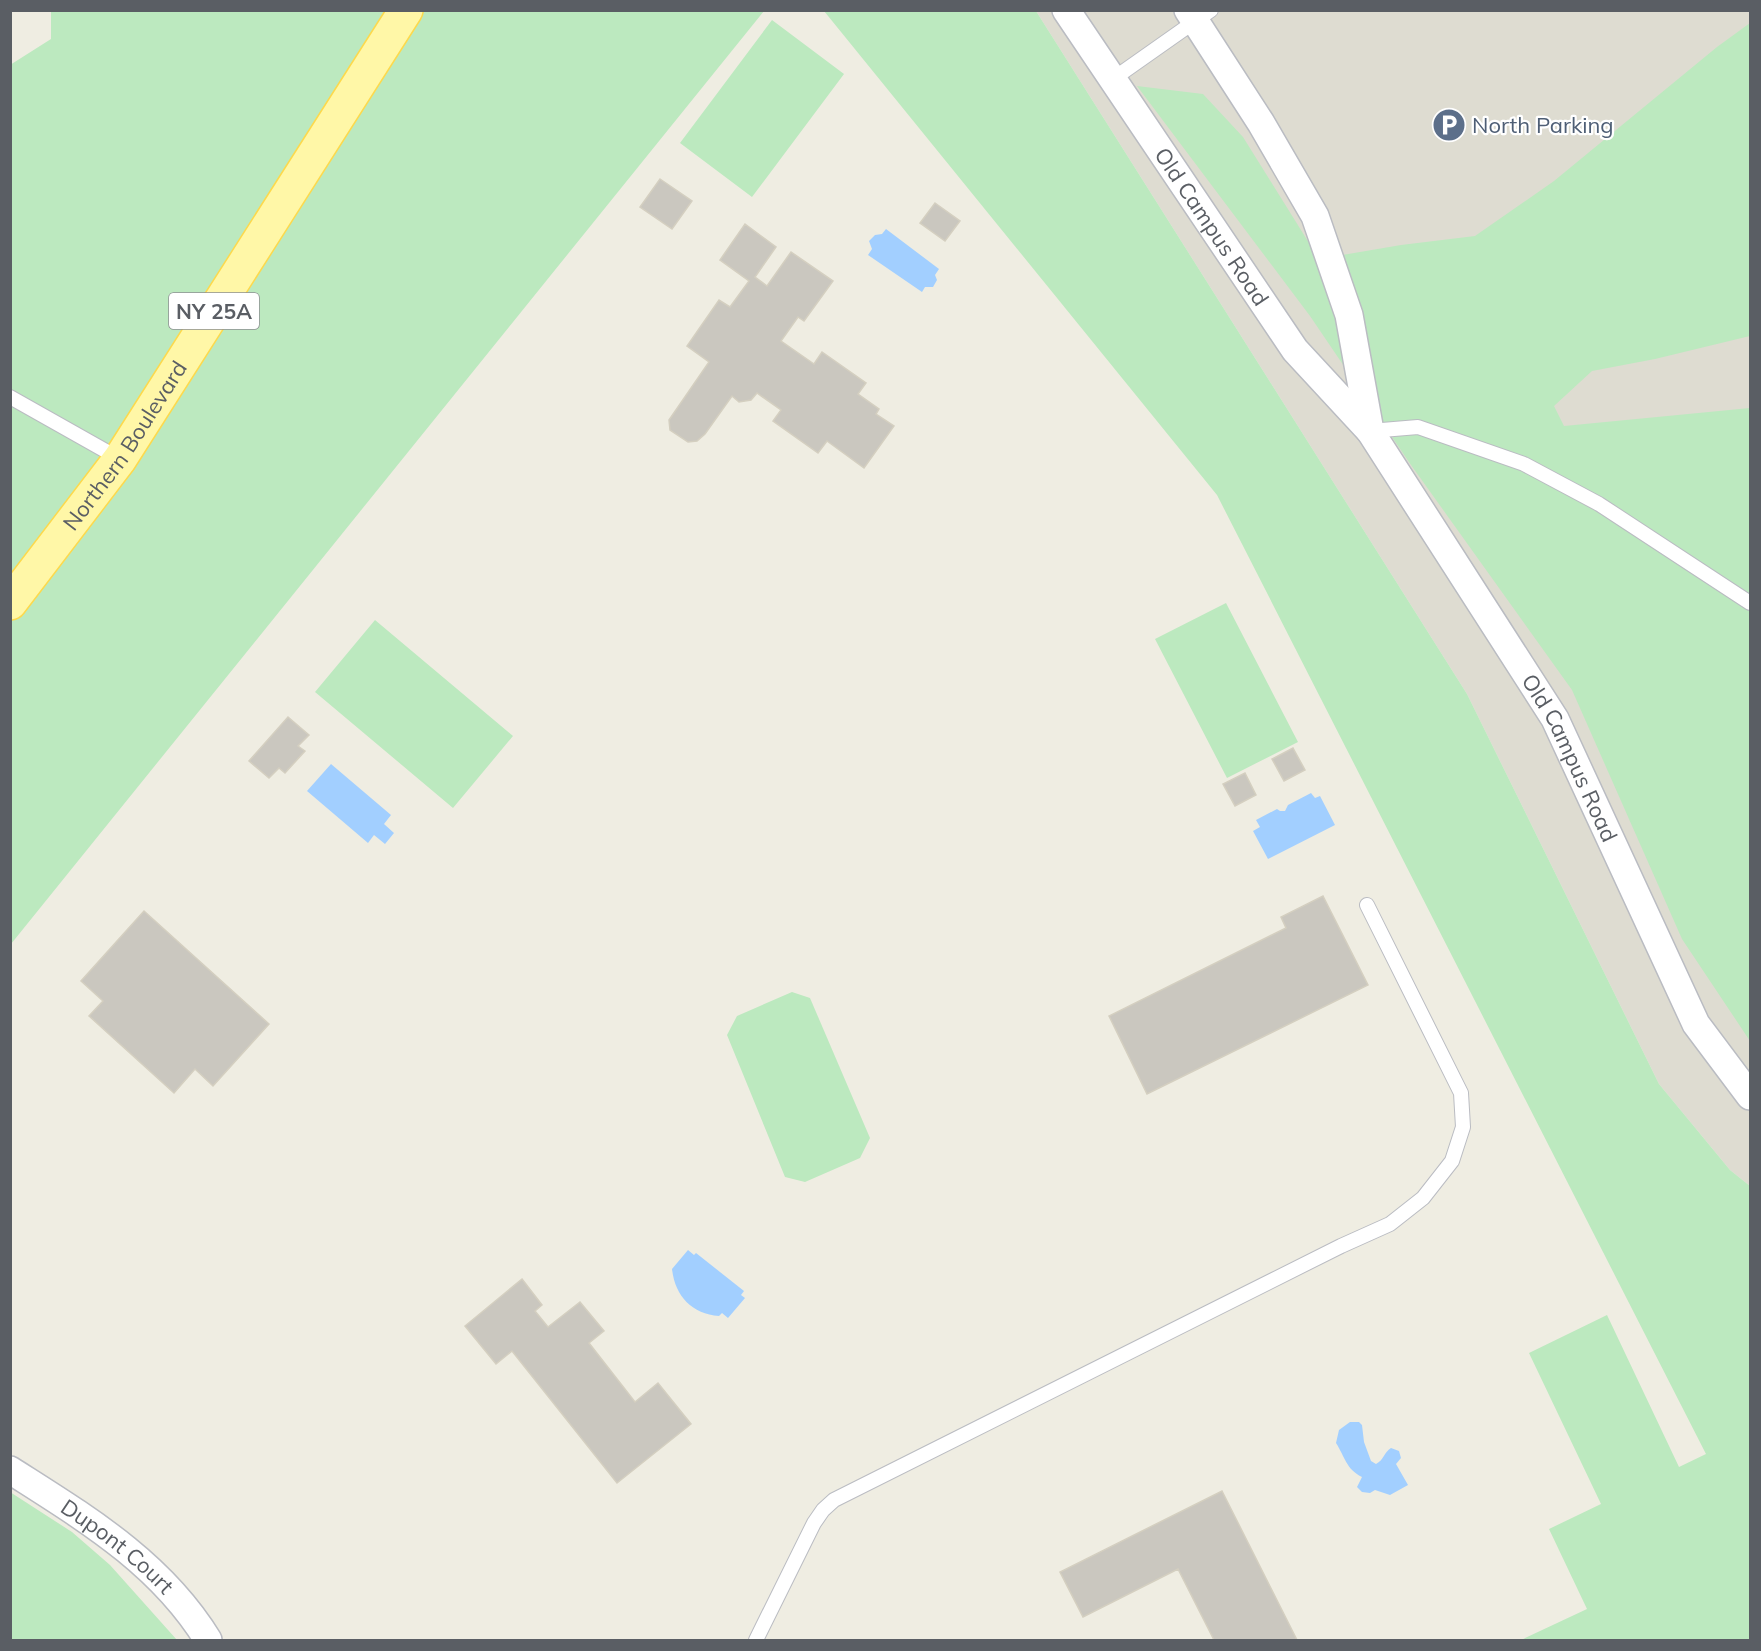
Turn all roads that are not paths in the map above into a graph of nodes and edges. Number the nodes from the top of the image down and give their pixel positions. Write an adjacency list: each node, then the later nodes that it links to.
1 (406, 10): 7 (main road, Northern Boulevard / NY 25A)
2 (1066, 10): 4 (street, Old Campus Road)
3 (1198, 14): 4 (lane); 6 (street, Old Campus Road)
4 (1113, 79): 6 (street, Old Campus Road)
5 (10, 397): 7 (lane)
6 (1370, 431): 9 (lane); 11 (street, Old Campus Road)
7 (120, 459): 8 (main road, Northern Boulevard / NY 25A)
8 (10, 603)
9 (1750, 603)
10 (1367, 905): 14 (lane)
11 (1750, 1096)
12 (10, 1470): 13 (street, Dupont Court)
13 (208, 1641)
14 (756, 1641)

